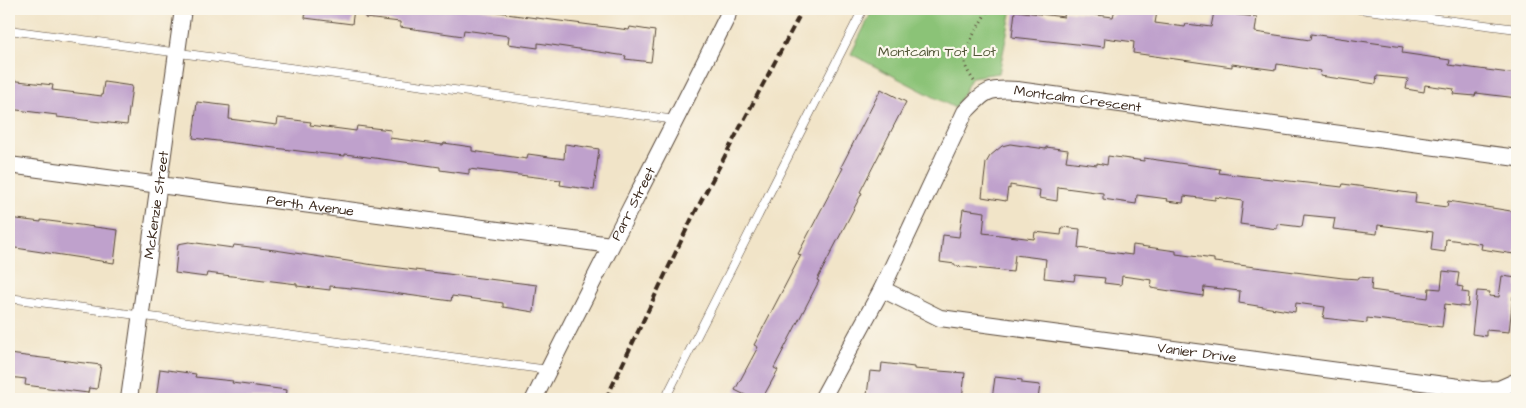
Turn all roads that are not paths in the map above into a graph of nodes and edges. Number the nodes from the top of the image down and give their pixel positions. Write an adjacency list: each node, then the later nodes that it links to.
1 (183, 9): 8 (street, McKenzie Street)
2 (729, 9): 9 (street, Parr Street)
3 (863, 9): 21 (lane)
4 (1359, 9): 5 (lane)
5 (1394, 11): 7 (lane)
6 (9, 30): 8 (lane)
7 (1517, 30)
8 (177, 52): 9 (lane); 12 (street, McKenzie Street)
9 (676, 120): 13 (street, Parr Street)
10 (1517, 158): 14 (street, Montcalm Crescent)
11 (9, 165): 12 (street, Perth Avenue)
12 (159, 184): 13 (street, Perth Avenue); 16 (street, McKenzie Street)
13 (611, 245): 17 (street, Parr Street)
14 (882, 289): 18 (street, Vanier Drive); 22 (street)
15 (9, 298): 16 (lane)
16 (139, 315): 17 (lane); 19 (street, McKenzie Street)
17 (549, 370): 20 (street, Parr Street)
18 (1517, 381)
19 (128, 399)
20 (534, 399)
21 (665, 399)
22 (822, 399)

